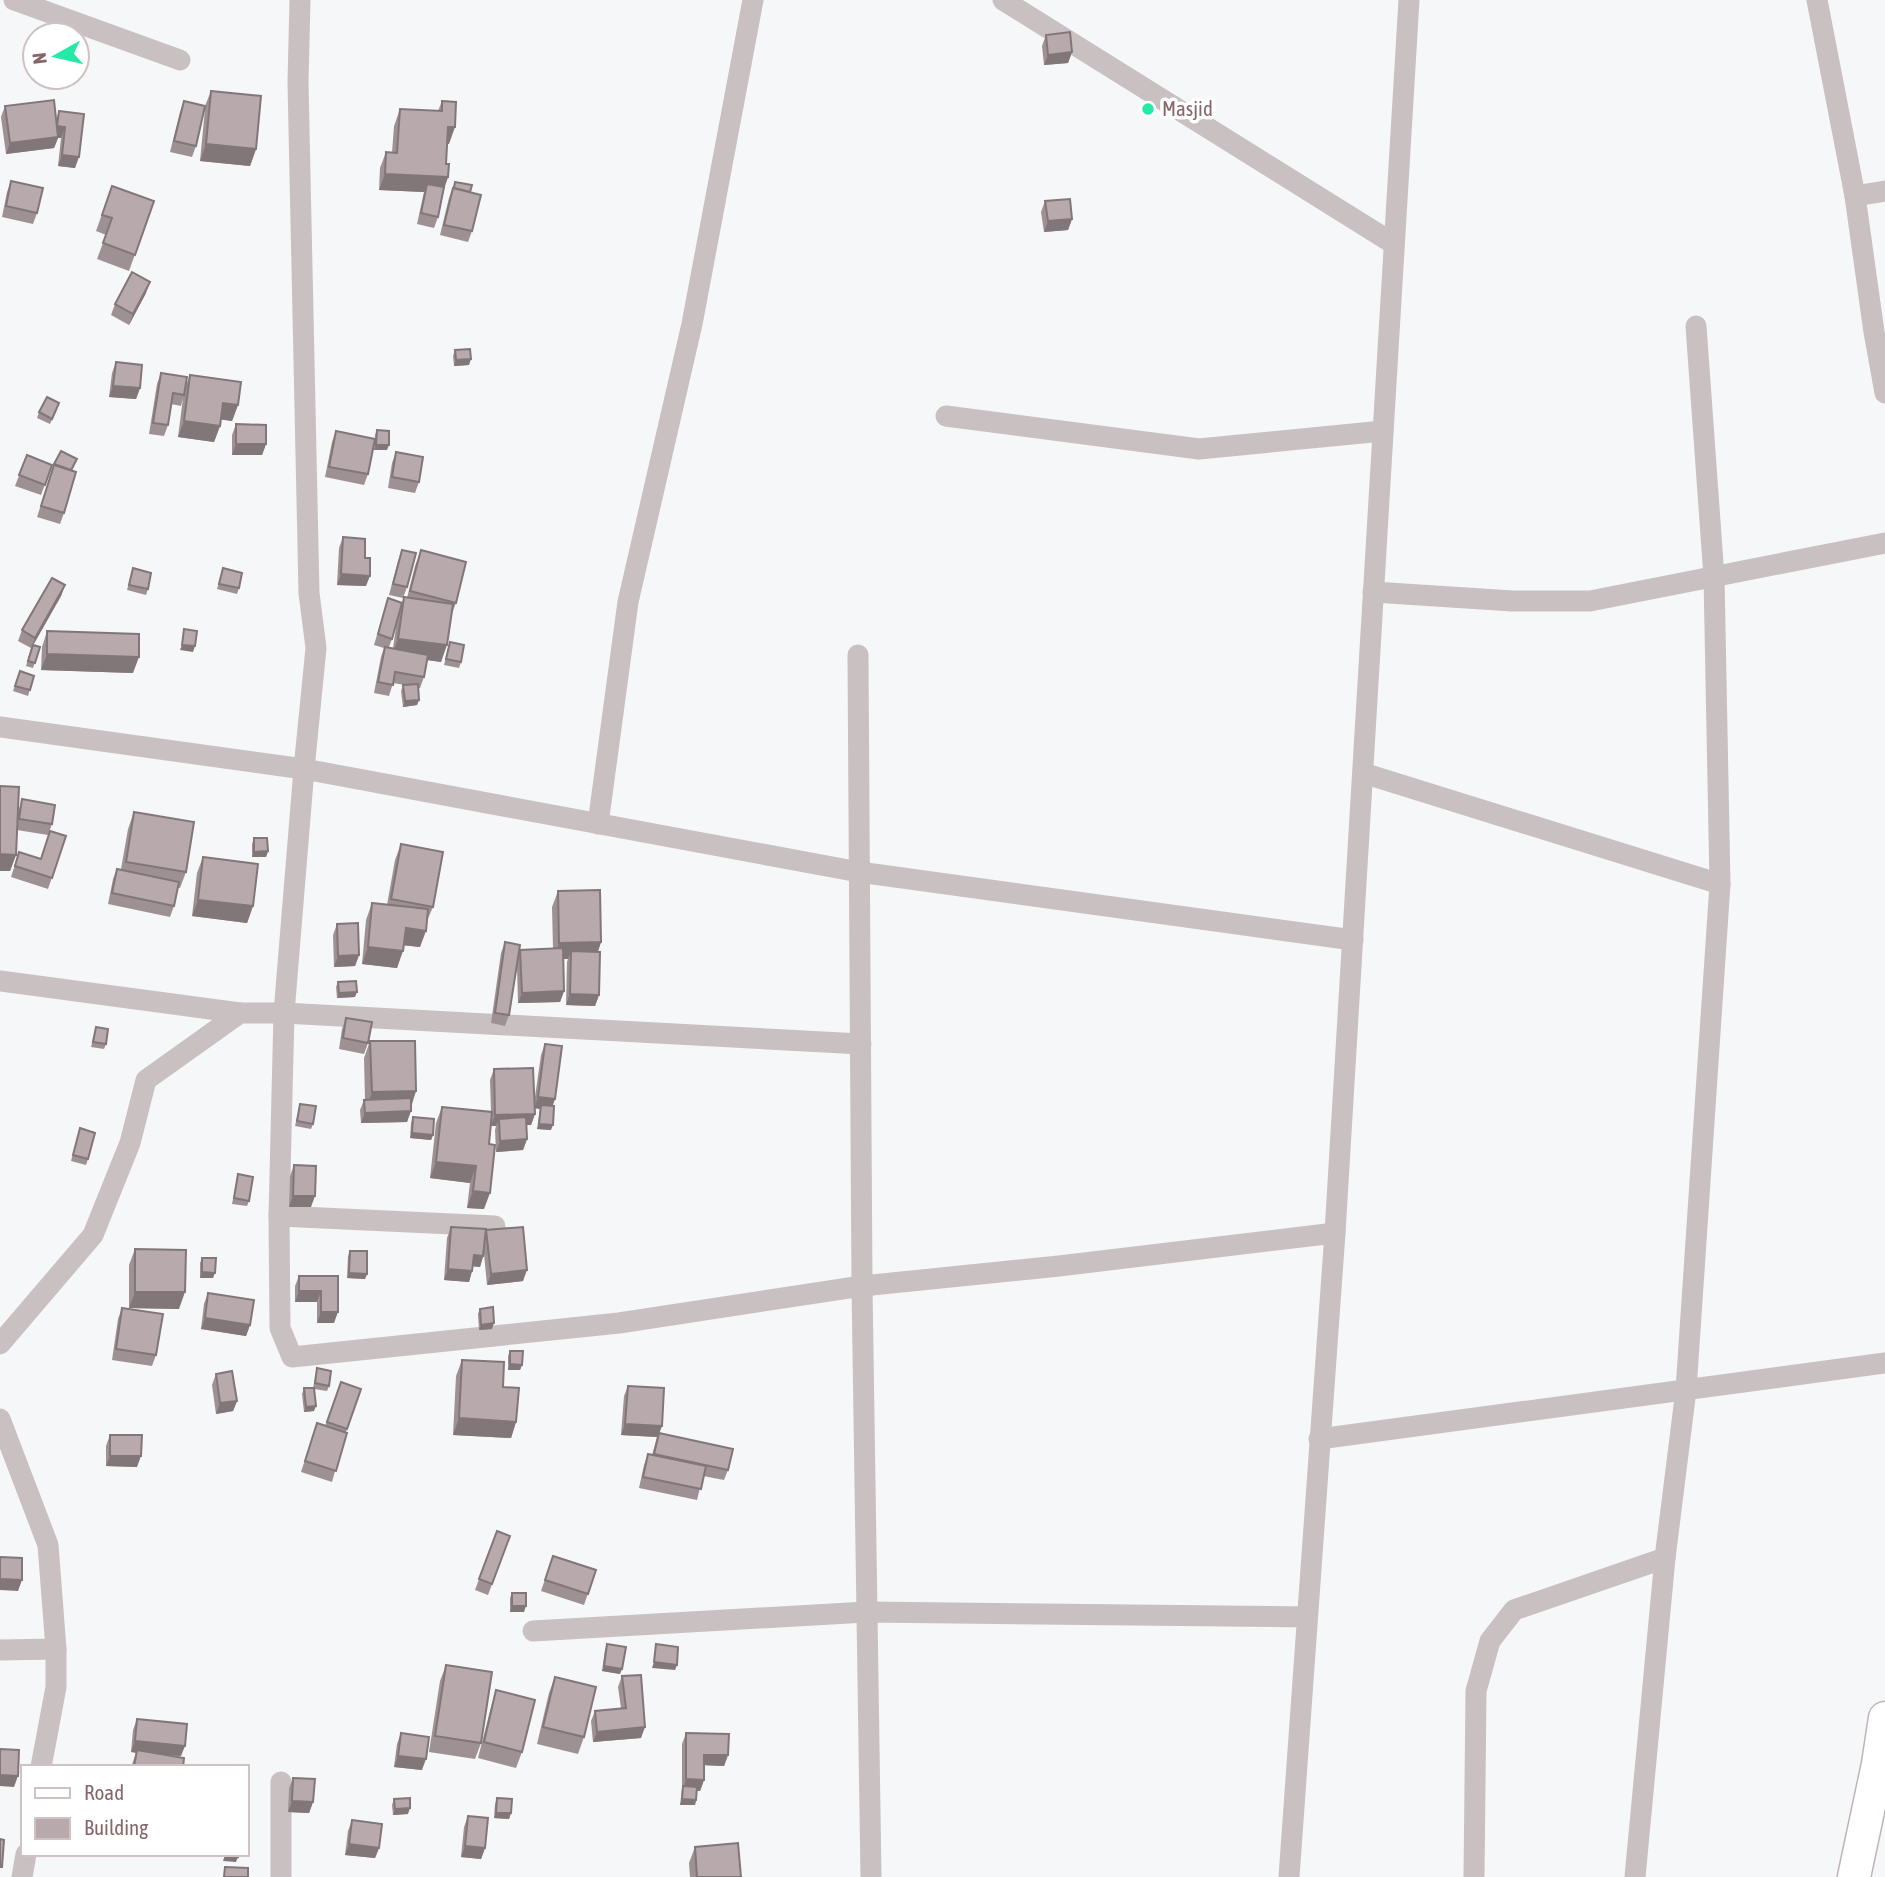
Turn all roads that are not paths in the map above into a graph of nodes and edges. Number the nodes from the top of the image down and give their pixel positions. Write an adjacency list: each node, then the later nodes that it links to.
1 (14, 0): 7 (street)
2 (300, 0): 21 (street)
3 (753, 0): 23 (street)
4 (1003, 0): 10 (street)
5 (1409, 0): 10 (street)
6 (1817, 0): 9 (street)
7 (180, 60)
8 (1885, 191): 9 (street)
9 (1855, 196): 12 (street)
10 (1394, 244): 15 (street)
11 (1696, 326): 17 (street)
12 (1879, 332): 13 (street)
13 (1885, 393)
14 (946, 416): 15 (street)
15 (1383, 431): 18 (street)
16 (1885, 543): 17 (street)
17 (1714, 577): 18 (street); 25 (street)
18 (1373, 592): 22 (street)
19 (858, 655): 24 (street)
20 (0, 727): 21 (street)
21 (304, 769): 23 (street); 29 (street)
22 (1363, 773): 25 (street); 26 (street)
23 (598, 824): 24 (street)
24 (859, 872): 26 (street); 30 (street)
25 (1720, 884): 37 (street)
26 (1353, 940): 33 (street)
27 (0, 981): 28 (street)
28 (240, 1013): 29 (street); 35 (street)
29 (284, 1013): 30 (street); 31 (street)
30 (861, 1044): 34 (street)
31 (279, 1216): 32 (street); 34 (street)
32 (495, 1226)
33 (1335, 1233): 34 (street); 39 (street)
34 (862, 1286): 41 (street)
35 (0, 1344)
36 (1885, 1363): 37 (street)
37 (1686, 1390): 39 (street); 40 (street)
38 (0, 1419): 44 (street)
39 (1319, 1439): 42 (street)
40 (1665, 1558): 54 (street); 55 (street)
41 (866, 1612): 42 (street); 43 (street); 52 (street)
42 (1307, 1617): 53 (street)
43 (533, 1631)
44 (56, 1649): 45 (street); 47 (street)
45 (0, 1650)
46 (1885, 1718): 56 (street)
47 (41, 1765)
48 (281, 1782): 51 (street)
49 (26, 1856): 50 (street)
50 (22, 1877)
51 (281, 1877)
52 (871, 1877)
53 (1289, 1877)
54 (1474, 1877)
55 (1635, 1877)
56 (1854, 1877)

